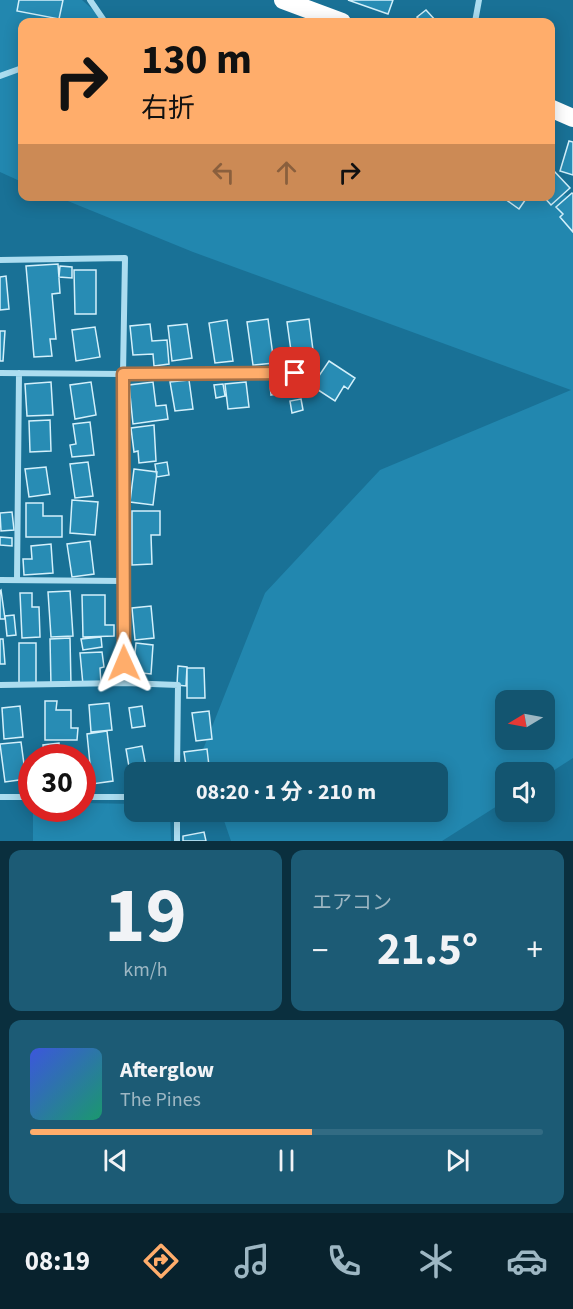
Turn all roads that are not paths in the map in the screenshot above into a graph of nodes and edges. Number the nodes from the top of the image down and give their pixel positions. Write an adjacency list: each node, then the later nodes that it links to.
1 (90, 0): 4 (street)
2 (283, 0): 5 (highway)
3 (479, 0): 6 (street)
4 (102, 18)
5 (331, 18)
6 (476, 18)
7 (18, 69): 8 (street)
8 (0, 76)
9 (555, 110): 10 (highway)
10 (573, 118)
11 (0, 260): 15 (street)
12 (0, 373): 13 (street)
13 (19, 373): 15 (street); 17 (street)
14 (295, 373): 15 (street)
15 (123, 374): 18 (street)
16 (0, 580): 17 (street)
17 (18, 580): 18 (street)
18 (123, 581): 19 (street)
19 (125, 683): 20 (street); 21 (street)
20 (0, 685)
21 (177, 762)
22 (0, 797): 23 (street)
23 (18, 797)
24 (96, 797): 25 (street)
25 (124, 797)
26 (177, 822): 27 (street)
27 (177, 841)

